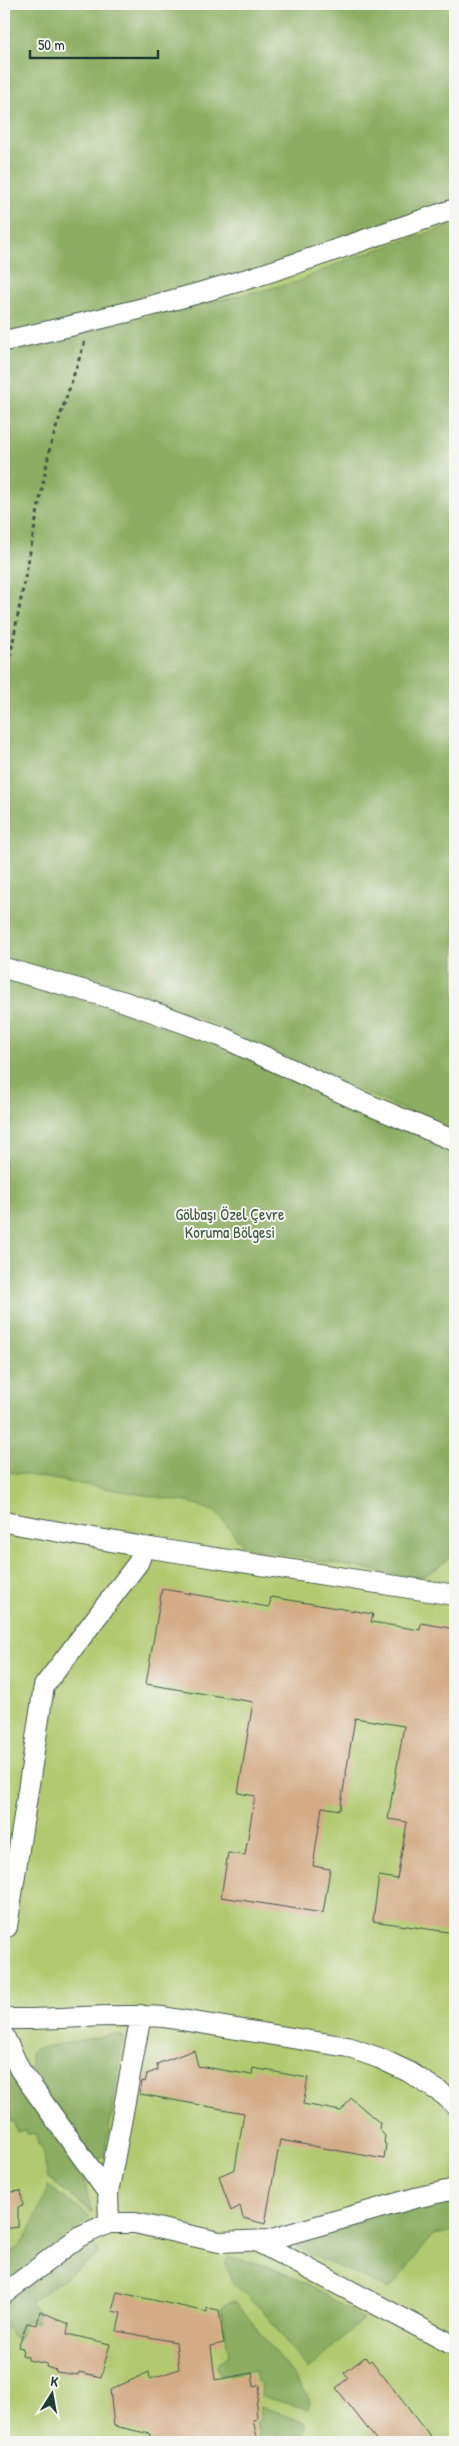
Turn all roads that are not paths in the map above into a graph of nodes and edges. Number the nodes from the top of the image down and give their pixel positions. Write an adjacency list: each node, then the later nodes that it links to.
1 (455, 209): 2 (street)
2 (4, 341)
3 (4, 968): 4 (street)
4 (455, 1142)
5 (4, 1522): 6 (street)
6 (144, 1547): 7 (street); 8 (street)
7 (455, 1595)
8 (6, 1927)
9 (141, 2015): 10 (street); 12 (street); 14 (street)
10 (4, 2018)
11 (4, 2036): 14 (street)
12 (455, 2105)
13 (455, 2189): 16 (street)
14 (108, 2193): 15 (street)
15 (109, 2223): 16 (street); 17 (street)
16 (256, 2241): 18 (street)
17 (4, 2294)
18 (455, 2346)

